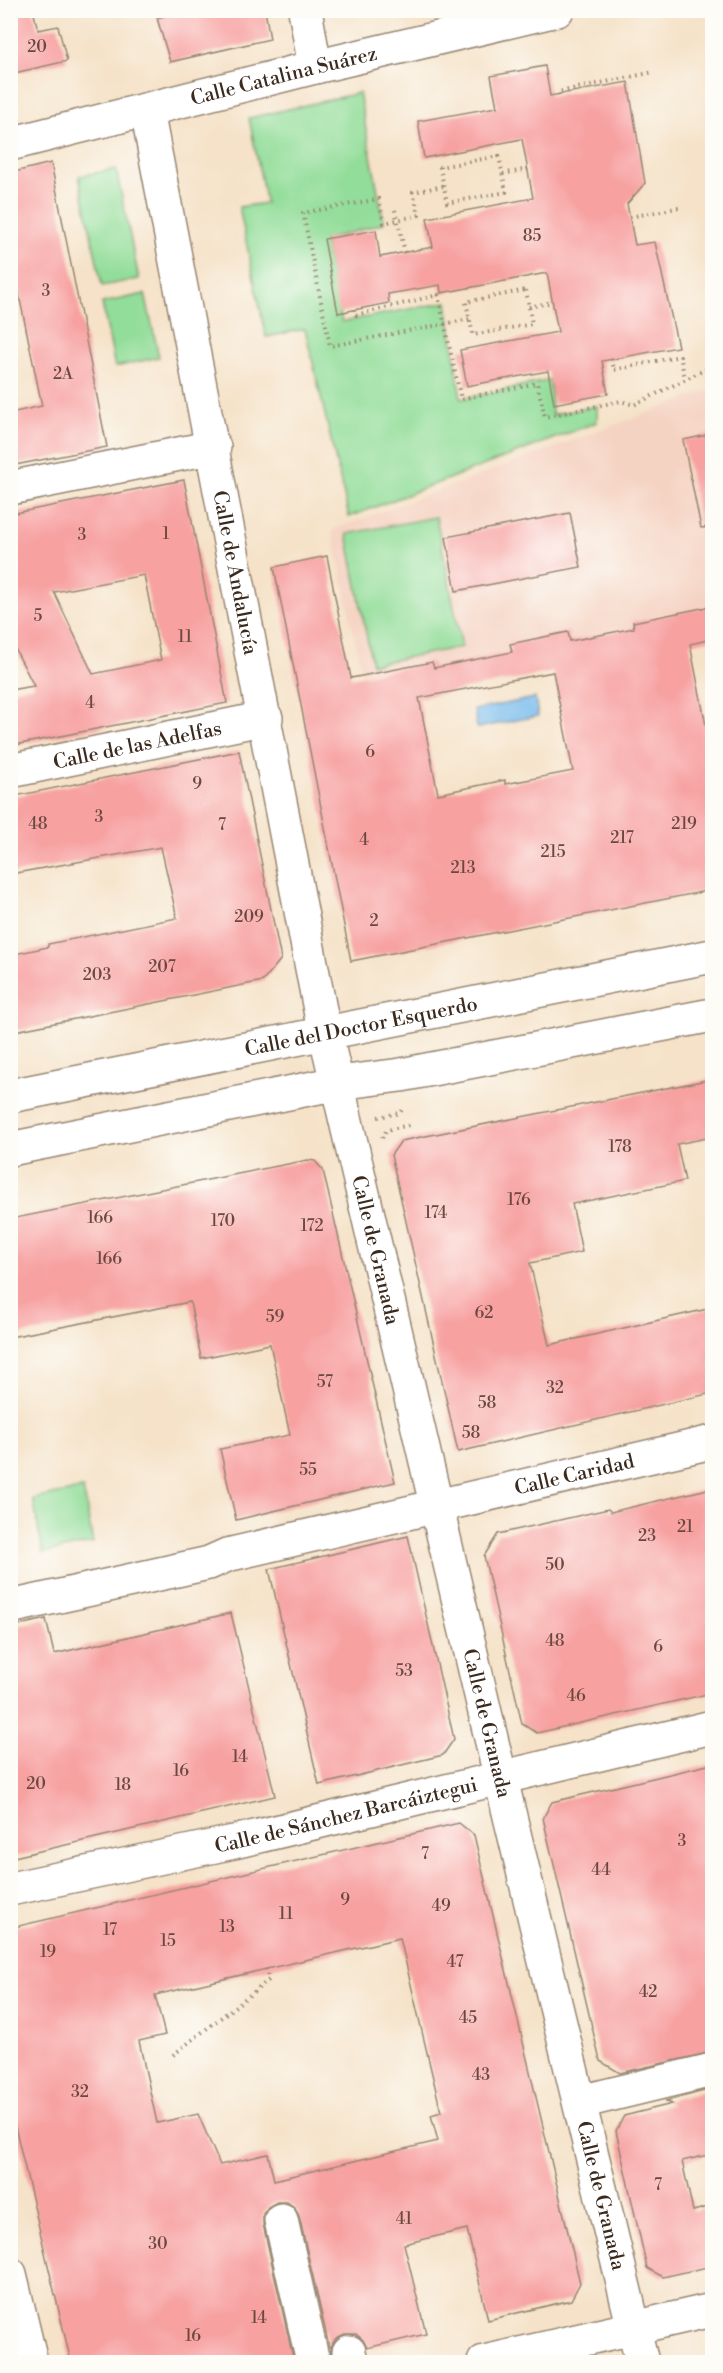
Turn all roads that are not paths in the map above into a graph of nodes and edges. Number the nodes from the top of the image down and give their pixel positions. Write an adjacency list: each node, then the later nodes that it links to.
1 (304, 10): 3 (street)
2 (557, 10): 3 (street, Calle Catalina Suárez)
3 (315, 67): 4 (street, Calle Catalina Suárez)
4 (147, 111): 5 (street, Calle Catalina Suárez); 6 (street, Calle de Andalucía)
5 (10, 144)
6 (214, 447): 7 (street); 8 (street, Calle de Andalucía)
7 (10, 488)
8 (266, 718): 9 (street, Calle de las Adelfas); 12 (street, Calle de Andalucía)
9 (10, 771)
10 (712, 956): 12 (street, Calle del Doctor Esquerdo)
11 (712, 1015): 13 (street)
12 (326, 1033): 13 (street, Calle de Granada); 14 (street, Calle del Doctor Esquerdo)
13 (338, 1083): 15 (street); 17 (street, Calle de Granada)
14 (10, 1096)
15 (10, 1149)
16 (712, 1442): 17 (street, Calle Caridad)
17 (437, 1507): 18 (street, Calle Caridad); 20 (street, Calle de Granada)
18 (10, 1607)
19 (712, 1726): 20 (street, Calle de Sánchez Barcáiztegui)
20 (501, 1778): 21 (street, Calle de Sánchez Barcáiztegui); 23 (street, Calle de Granada)
21 (10, 1889)
22 (712, 2070): 23 (street)
23 (580, 2102): 27 (street, Calle de Granada)
24 (281, 2220): 29 (street)
25 (10, 2274): 28 (street)
26 (712, 2310): 27 (street)
27 (634, 2328): 30 (street); 31 (street, Calle de Granada)
28 (31, 2362)
29 (313, 2362)
30 (484, 2362)
31 (642, 2362)

